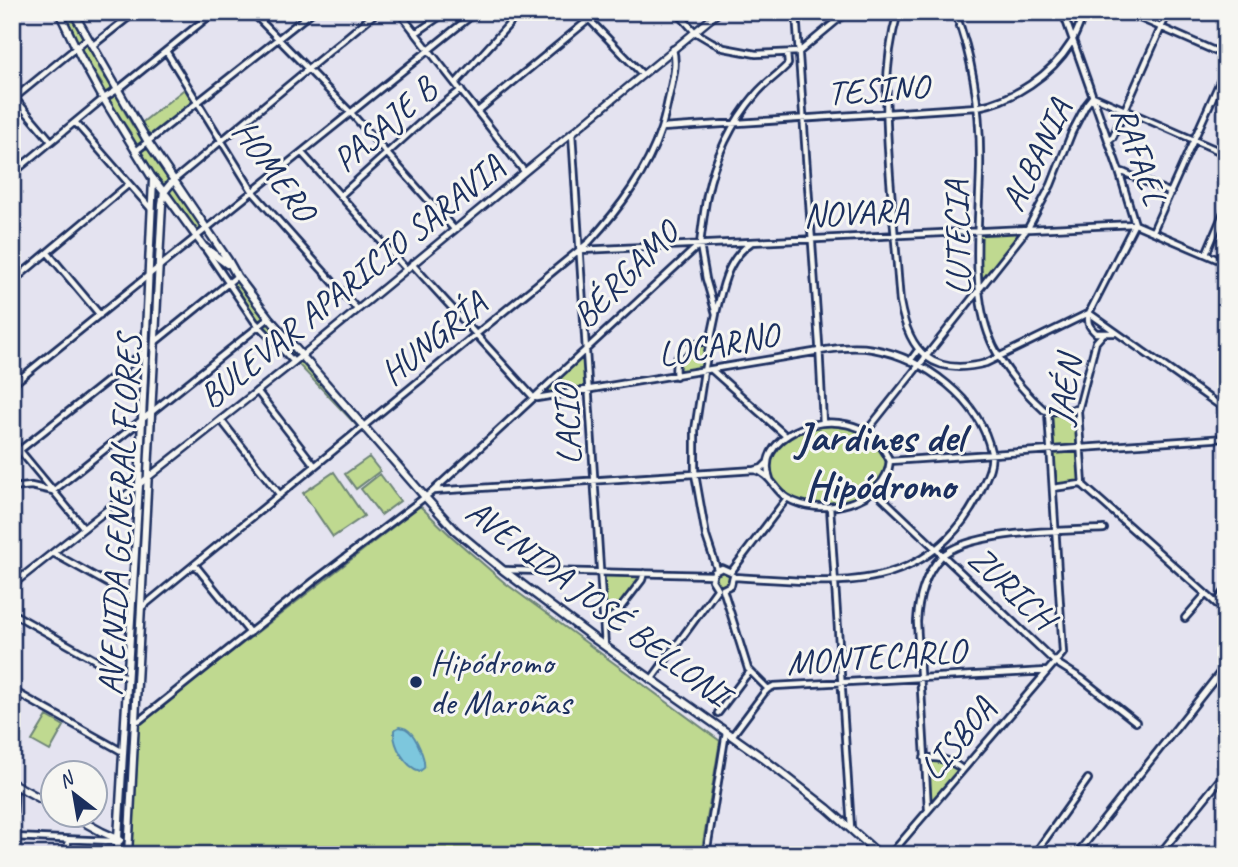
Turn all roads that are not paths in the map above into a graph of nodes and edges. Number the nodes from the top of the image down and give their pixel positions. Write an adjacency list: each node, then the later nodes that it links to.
1 (59, 12): 32 (main road, AVENIDA JOSÉ BELLONI)
2 (74, 12): 28 (main road, AVENIDA JOSÉ BELLONI)
3 (135, 12): 31 (street)
4 (214, 12): 34 (street)
5 (252, 12): 30 (street)
6 (312, 12): 30 (street)
7 (377, 12): 40 (street)
8 (398, 12): 26 (street)
9 (446, 12): 26 (street)
10 (476, 12): 35 (street)
11 (520, 12): 42 (street)
12 (582, 12): 24 (street)
13 (598, 12): 24 (street)
14 (677, 12): 27 (street)
15 (719, 12): 27 (street, BULEVAR APARICIO SARAVIA)
16 (796, 12): 36 (street)
17 (847, 12): 36 (street)
18 (898, 12): 53 (street)
19 (955, 12): 49 (street, LUTECIA)
20 (1063, 12): 29 (street, RAFAEL)
21 (1085, 12): 29 (street, TESINO)
22 (1126, 12): 25 (street)
23 (1168, 12): 25 (street)
24 (590, 19): 41 (street); 51 (street)
25 (1161, 27): 38 (street); 50 (street)
26 (414, 32): 35 (street)
27 (695, 32): 33 (street, BULEVAR APARICIO SARAVIA); 37 (street)
28 (88, 38): 31 (main road, AVENIDA JOSÉ BELLONI); 32 (street)
29 (1073, 39): 45 (street, RAFAEL); 49 (street, TESINO)
30 (278, 40): 40 (street); 48 (street)
31 (92, 46): 43 (main road, AVENIDA JOSÉ BELLONI)
32 (76, 48): 46 (street); 47 (main road, AVENIDA JOSÉ BELLONI)
33 (673, 49): 41 (street, BULEVAR APARICIO SARAVIA); 57 (street, HUNGRÍA)
34 (166, 51): 43 (street); 48 (street, HOMERO)
35 (429, 51): 42 (street); 52 (street)
36 (799, 52): 37 (street); 54 (street)
37 (788, 53): 56 (street, BÉRGAMO)
38 (1226, 56)
39 (1226, 68): 59 (street)
40 (308, 70): 52 (street); 62 (street)
41 (642, 74): 58 (street, BULEVAR APARICIO SARAVIA)
42 (456, 83): 44 (street)
43 (117, 89): 47 (street); 61 (main road, AVENIDA JOSÉ BELLONI)
44 (461, 90): 51 (street); 66 (street, PASAJE B)
45 (1093, 96): 50 (street); 63 (street, RAFAEL); 82 (street, ALBANIA)
46 (13, 97): 60 (street)
47 (104, 98): 55 (street); 64 (main road, AVENIDA JOSÉ BELLONI)
48 (198, 103): 61 (street); 62 (street, HOMERO)
49 (977, 107): 53 (street, TESINO); 84 (street, LUTECIA)
50 (1125, 109): 59 (street); 63 (street)
51 (478, 111): 68 (street)
52 (351, 113): 65 (street); 66 (street)
53 (886, 113): 54 (street, TESINO); 86 (street)
54 (803, 118): 56 (street, TESINO); 88 (street)
55 (75, 122): 60 (street); 73 (street)
56 (736, 122): 57 (street, TESINO); 90 (street, BÉRGAMO)
57 (662, 128): 92 (street, HUNGRÍA)
58 (572, 133): 68 (street, BULEVAR APARICIO SARAVIA); 92 (street, LACIO)
59 (1194, 140): 67 (street); 76 (street)
60 (51, 141): 70 (street)
61 (148, 142): 64 (street); 72 (main road, AVENIDA JOSÉ BELLONI)
62 (222, 142): 72 (street); 75 (street, HOMERO)
63 (1108, 142): 69 (street, RAFAEL)
64 (136, 151): 71 (main road, AVENIDA JOSÉ BELLONI)
65 (302, 153): 75 (street); 77 (street)
66 (387, 153): 77 (street, PASAJE B); 83 (street)
67 (1226, 154)
68 (524, 171): 83 (street, BULEVAR APARICIO SARAVIA)
69 (1119, 171): 76 (street); 80 (street, RAFAEL)
70 (12, 174)
71 (153, 179): 74 (main road, AVENIDA JOSÉ BELLONI); 79 (main road, AVENIDA GENERAL FLORES)
72 (173, 181): 74 (main road); 81 (main road, AVENIDA JOSÉ BELLONI)
73 (129, 184): 79 (street); 93 (street)
74 (164, 192): 87 (main road, AVENIDA JOSÉ BELLONI); 98 (main road, AVENIDA GENERAL FLORES)
75 (253, 192): 81 (street); 105 (street, HOMERO)
76 (1171, 193): 85 (street)
77 (340, 196): 99 (street)
78 (1226, 207): 94 (street)
79 (152, 211): 100 (main road, AVENIDA GENERAL FLORES)
80 (1135, 224): 82 (street, NOVARA); 85 (street, RAFAEL); 106 (street)
81 (206, 228): 87 (street); 97 (main road, AVENIDA JOSÉ BELLONI)
82 (1028, 228): 84 (street, NOVARA); 104 (street, ALBANIA)
83 (454, 229): 96 (street, BULEVAR APARICIO SARAVIA)
84 (977, 231): 86 (street, NOVARA); 104 (street, LUTECIA)
85 (1153, 231): 94 (street, RAFAEL)
86 (895, 235): 88 (street, NOVARA); 124 (street)
87 (196, 236): 91 (main road, AVENIDA JOSÉ BELLONI); 98 (street)
88 (812, 240): 89 (street, NOVARA); 123 (street)
89 (753, 242): 90 (street, NOVARA); 107 (street)
90 (700, 244): 92 (street, NOVARA); 107 (street); 121 (street, BÉRGAMO)
91 (205, 248): 97 (main road, AVENIDA JOSÉ BELLONI); 103 (street, AVENIDA JOSÉ BELLONI)
92 (580, 250): 117 (street, HUNGRÍA); 121 (street, LACIO)
93 (48, 253): 102 (street); 108 (street)
94 (1206, 254): 95 (street, RAFAEL)
95 (1226, 263)
96 (412, 264): 99 (street, BULEVAR APARICIO SARAVIA); 117 (street)
97 (231, 267): 101 (main road, AVENIDA JOSÉ BELLONI)
98 (158, 268): 100 (street); 119 (main road, AVENIDA GENERAL FLORES)
99 (406, 269): 105 (street, BULEVAR APARICIO SARAVIA)
100 (148, 276): 108 (street); 122 (main road, AVENIDA GENERAL FLORES)
101 (237, 276): 103 (street); 109 (main road, AVENIDA JOSÉ BELLONI)
102 (12, 282)
103 (228, 283): 113 (street, AVENIDA JOSÉ BELLONI); 119 (street)
104 (979, 291): 126 (street, LUTECIA); 127 (street, ALBANIA)
105 (357, 309): 125 (street, BULEVAR APARICIO SARAVIA)
106 (1089, 313): 110 (street); 111 (street); 112 (street)
107 (716, 314): 118 (street)
108 (100, 315): 136 (street)
109 (269, 318): 113 (street); 125 (main road, AVENIDA JOSÉ BELLONI)
110 (1072, 322): 111 (street); 126 (street)
111 (1087, 323): 114 (street)
112 (1104, 324): 115 (street); 116 (street)
113 (259, 326): 129 (street, AVENIDA JOSÉ BELLONI); 143 (street)
114 (1093, 330): 116 (street); 120 (street, JAÉN)
115 (1116, 333): 116 (street); 141 (street)
116 (1103, 334): 120 (street, JAÉN)
117 (475, 335): 139 (street); 147 (street, HUNGRÍA)
118 (711, 341): 133 (street); 135 (street)
119 (155, 342): 143 (main road, AVENIDA GENERAL FLORES)
120 (1096, 342): 140 (street, JAÉN)
121 (586, 348): 137 (street, LACIO); 139 (street, BÉRGAMO)
122 (146, 350): 145 (main road, AVENIDA GENERAL FLORES); 153 (street)
123 (820, 351): 128 (street, LOCARNO); 132 (street, LOCARNO); 146 (street)
124 (916, 352): 127 (street); 128 (street)
125 (302, 356): 129 (street, BULEVAR APARICIO SARAVIA); 147 (main road, AVENIDA JOSÉ BELLONI)
126 (999, 356): 130 (street); 142 (street, LUTECIA)
127 (926, 357): 130 (street); 131 (street, ALBANIA)
128 (910, 361): 131 (street, LOCARNO)
129 (294, 362): 138 (street, BULEVAR APARICIO SARAVIA)
130 (937, 365): 134 (street)
131 (919, 366): 134 (street, LOCARNO); 148 (street, ALBANIA)
132 (711, 369): 133 (street, LOCARNO); 149 (street)
133 (704, 371): 135 (street, LOCARNO); 160 (street)
134 (932, 374): 155 (street, LOCARNO)
135 (676, 376): 137 (street, LOCARNO)
136 (12, 385)
137 (590, 390): 139 (street, LOCARNO); 163 (street, LACIO)
138 (257, 391): 144 (street, BULEVAR APARICIO SARAVIA); 158 (street)
139 (533, 397): 170 (street, BÉRGAMO)
140 (1078, 409): 142 (street); 152 (street, JAÉN)
141 (1226, 410)
142 (1048, 412): 154 (street)
143 (151, 413): 145 (street); 161 (main road, AVENIDA GENERAL FLORES)
144 (221, 420): 161 (street, BULEVAR APARICIO SARAVIA); 171 (street)
145 (141, 421): 164 (main road, AVENIDA GENERAL FLORES); 169 (street)
146 (823, 423): 148 (street); 149 (street)
147 (363, 427): 158 (street, HUNGRÍA); 172 (main road, AVENIDA JOSÉ BELLONI)
148 (866, 432): 156 (street)
149 (786, 436): 157 (street)
150 (1226, 438): 152 (street)
151 (12, 441): 153 (street)
152 (1080, 449): 154 (street); 165 (street, JAÉN)
153 (20, 450): 169 (street)
154 (1050, 450): 155 (street); 167 (street)
155 (992, 454): 156 (street); 178 (street)
156 (890, 461): 168 (street)
157 (767, 462): 159 (street); 162 (street)
158 (315, 466): 171 (street, HUNGRÍA)
159 (755, 470): 160 (street); 162 (street)
160 (695, 474): 163 (street); 182 (street)
161 (147, 479): 164 (street, BULEVAR APARICIO SARAVIA); 195 (main road, AVENIDA GENERAL FLORES)
162 (770, 479): 173 (street)
163 (594, 482): 170 (street); 184 (street, LACIO)
164 (139, 485): 175 (street, BULEVAR APARICIO SARAVIA); 193 (main road, AVENIDA GENERAL FLORES)
165 (1084, 486): 167 (street); 192 (street)
166 (12, 488): 169 (street)
167 (1053, 488): 177 (street)
168 (874, 490): 174 (street); 178 (street, ZURICH)
169 (53, 491): 175 (street)
170 (433, 491): 172 (street, BÉRGAMO)
171 (280, 495): 181 (street, HUNGRÍA)
172 (425, 497): 183 (main road, AVENIDA JOSÉ BELLONI); 201 (street, BÉRGAMO)
173 (787, 498): 174 (street); 187 (street)
174 (830, 507): 188 (street)
175 (84, 528): 179 (street, BULEVAR APARICIO SARAVIA)
176 (1104, 529): 177 (street)
177 (1055, 532): 180 (street); 204 (street, LISBOA)
178 (936, 550): 180 (street, ZURICH); 188 (street)
179 (53, 553): 189 (street, BULEVAR APARICIO SARAVIA); 193 (street)
180 (943, 556): 204 (street, ZURICH); 209 (street)
181 (195, 565): 195 (street, HUNGRÍA); 201 (street)
182 (717, 569): 186 (street); 187 (street)
183 (503, 570): 184 (street); 202 (main road, AVENIDA JOSÉ BELLONI)
184 (601, 572): 185 (street); 199 (street, LACIO)
185 (644, 573): 186 (street); 199 (street)
186 (712, 575): 190 (street)
187 (732, 575): 188 (street); 190 (street)
188 (835, 580): 211 (street)
189 (12, 585)
190 (720, 588): 207 (street); 210 (street)
191 (1226, 590): 194 (street)
192 (1206, 594): 194 (street); 198 (street)
193 (132, 597): 208 (main road, AVENIDA GENERAL FLORES)
194 (1216, 603): 196 (street)
195 (141, 608): 215 (main road, AVENIDA GENERAL FLORES)
196 (1226, 612)
197 (12, 613): 208 (street)
198 (1185, 618)
199 (604, 621): 200 (street, LACIO)
200 (603, 631): 202 (street); 203 (street, LACIO)
201 (250, 633): 215 (street, BÉRGAMO)
202 (596, 640): 203 (main road, AVENIDA JOSÉ BELLONI)
203 (605, 646): 210 (main road, AVENIDA JOSÉ BELLONI)
204 (1055, 662): 206 (street, LISBOA); 216 (street, ZURICH)
205 (1226, 665): 238 (street)
206 (1048, 671): 209 (street, MONTECARLO); 220 (street, LISBOA)
207 (750, 673): 212 (street); 214 (street)
208 (127, 678): 218 (main road, AVENIDA GENERAL FLORES)
209 (921, 678): 211 (street, MONTECARLO); 219 (street)
210 (651, 680): 217 (main road, AVENIDA JOSÉ BELLONI)
211 (842, 683): 212 (street, MONTECARLO); 227 (street)
212 (768, 689): 217 (street, MONTECARLO)
213 (12, 690): 218 (street)
214 (718, 713)
215 (135, 722): 230 (main road, AVENIDA GENERAL FLORES)
216 (1136, 722)
217 (729, 734): 227 (main road, AVENIDA JOSÉ BELLONI); 234 (street)
218 (123, 752): 230 (main road, AVENIDA GENERAL FLORES)
219 (924, 758): 220 (street); 225 (street)
220 (962, 769): 225 (street, LISBOA)
221 (1226, 772): 239 (street)
222 (1088, 779): 237 (street)
223 (14, 784): 224 (main road); 228 (street)
224 (38, 797)
225 (928, 810): 236 (street, LISBOA)
226 (96, 828): 230 (main road)
227 (851, 828): 235 (main road, AVENIDA JOSÉ BELLONI)
228 (12, 838): 229 (street)
229 (68, 840): 230 (street); 231 (street)
230 (122, 841): 232 (main road, AVENIDA GENERAL FLORES); 233 (main road, AVENIDA GENERAL FLORES)
231 (67, 855)
232 (117, 855)
233 (127, 855)
234 (706, 855)
235 (880, 855)
236 (890, 855)
237 (1034, 855)
238 (1076, 855)
239 (1160, 855)

